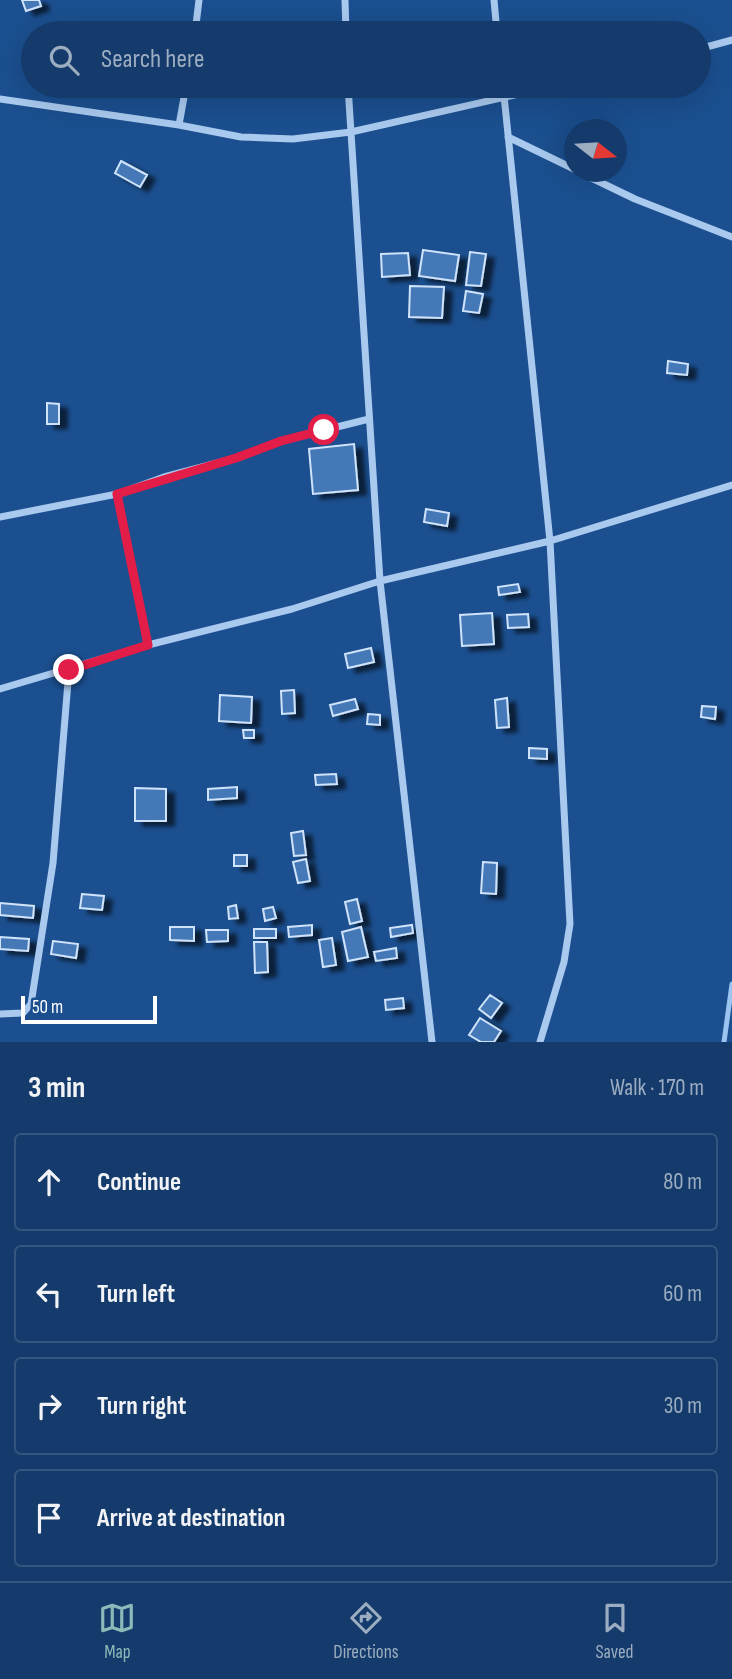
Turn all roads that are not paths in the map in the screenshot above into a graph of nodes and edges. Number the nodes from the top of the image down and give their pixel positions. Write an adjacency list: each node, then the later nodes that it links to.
1 (199, 0): 4 (street)
2 (345, 0): 5 (street)
3 (494, 0): 6 (street)
4 (196, 21)
5 (346, 21)
6 (496, 21)
7 (732, 40): 8 (street)
8 (711, 46)
9 (184, 98): 13 (street)
10 (349, 98): 14 (street)
11 (504, 98): 14 (street); 15 (street)
12 (0, 99): 13 (street)
13 (178, 125): 14 (street)
14 (351, 131): 19 (street)
15 (508, 137): 16 (street); 23 (street)
16 (564, 164)
17 (601, 182): 18 (street)
18 (732, 237)
19 (369, 419): 21 (street); 24 (street)
20 (732, 485): 23 (street)
21 (117, 494): 22 (street); 25 (street)
22 (0, 517)
23 (550, 541): 24 (street); 30 (street)
24 (380, 581): 25 (street); 29 (street)
25 (148, 645): 26 (street)
26 (69, 670): 27 (street); 28 (street)
27 (0, 689)
28 (0, 1014)
29 (432, 1042)
30 (540, 1042)

